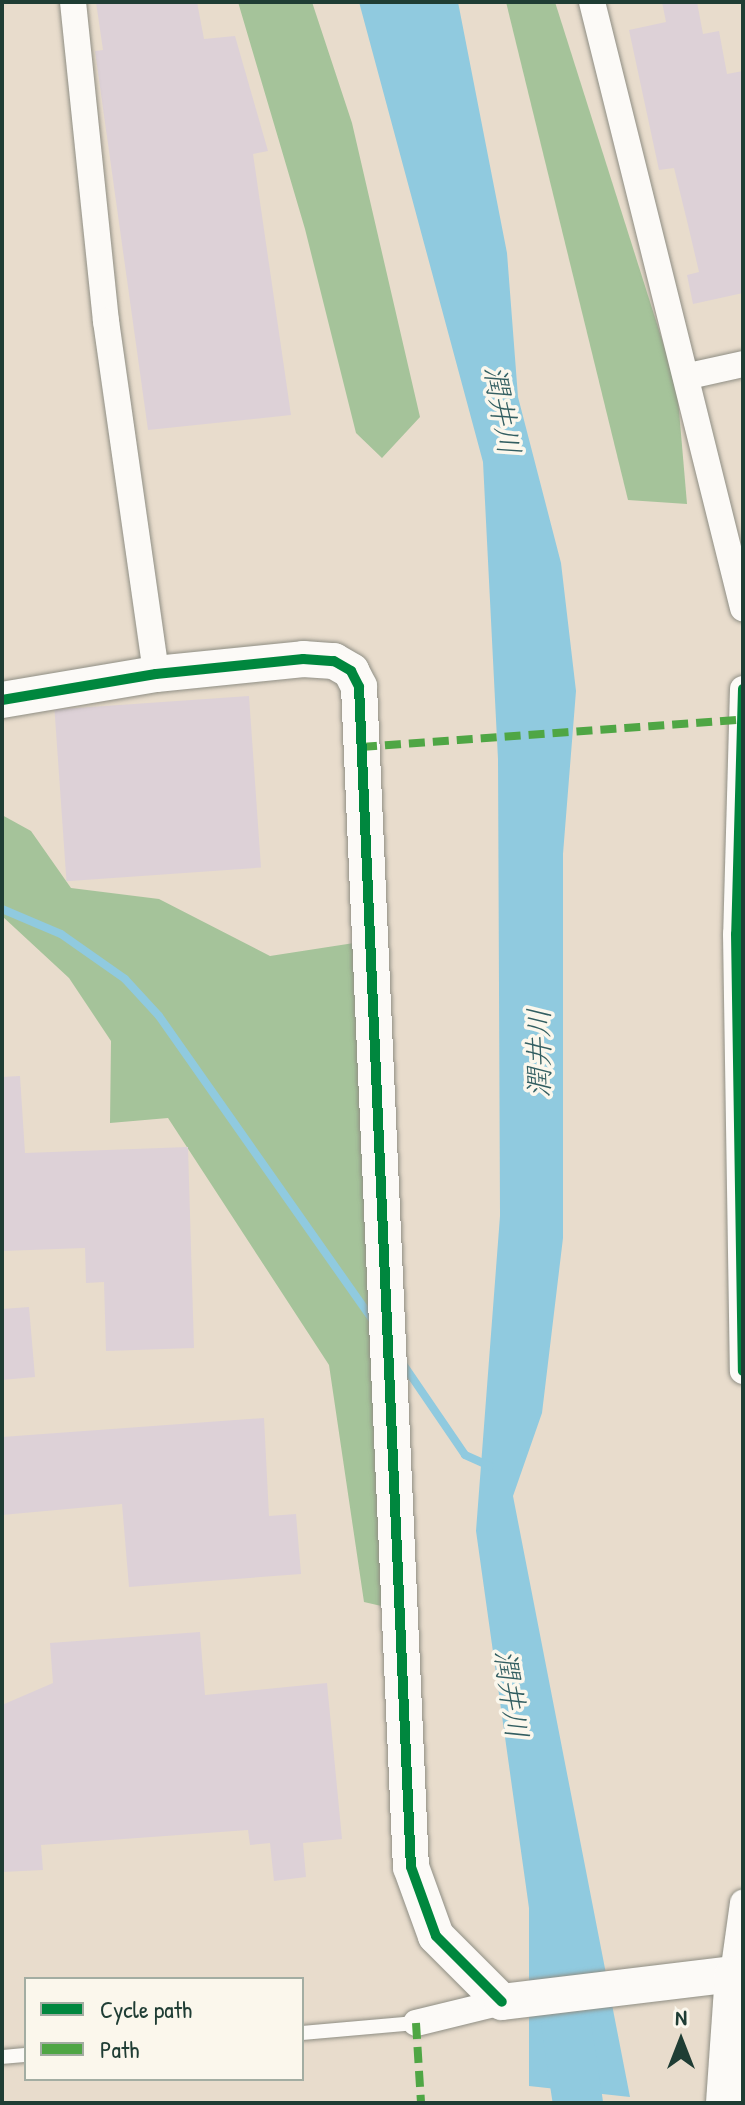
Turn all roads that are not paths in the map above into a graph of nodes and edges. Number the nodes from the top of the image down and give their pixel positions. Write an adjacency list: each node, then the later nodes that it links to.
1 (73, 2): 7 (street)
2 (613, 2): 3 (street)
3 (595, 13): 5 (street)
4 (743, 364): 5 (street)
5 (689, 376): 6 (street)
6 (743, 608)
7 (156, 674): 9 (street); 14 (street)
8 (743, 689): 10 (street)
9 (2, 700)
10 (740, 932): 11 (street)
11 (743, 1371)
12 (743, 1903): 13 (street)
13 (738, 1974): 14 (street); 19 (street)
14 (502, 2002): 15 (street)
15 (416, 2023): 16 (lane)
16 (304, 2033)
17 (24, 2055): 18 (lane)
18 (2, 2057)
19 (724, 2103)

